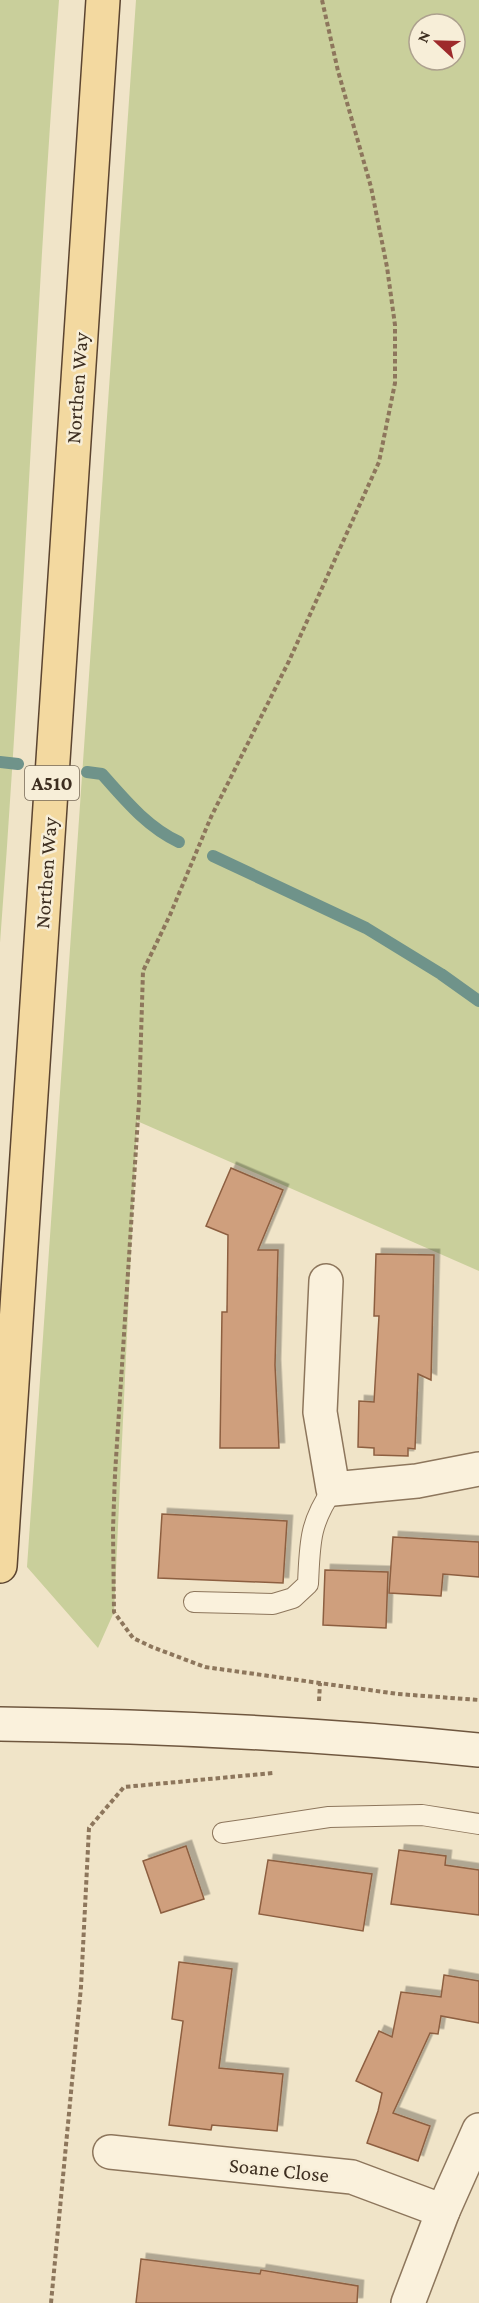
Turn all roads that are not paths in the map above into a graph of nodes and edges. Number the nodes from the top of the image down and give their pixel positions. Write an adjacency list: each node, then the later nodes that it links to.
1 (103, 0): 5 (main road, Northen Way / A510)
2 (326, 1281): 4 (street)
3 (479, 1469): 4 (street)
4 (333, 1489): 6 (lane)
5 (0, 1566)
6 (194, 1602)
7 (0, 1724): 8 (street)
8 (479, 1750)
9 (479, 1824): 10 (lane)
10 (223, 1833)
11 (479, 2130): 13 (street)
12 (110, 2152): 13 (street, Soane Close)
13 (443, 2211): 14 (street)
14 (408, 2303)

